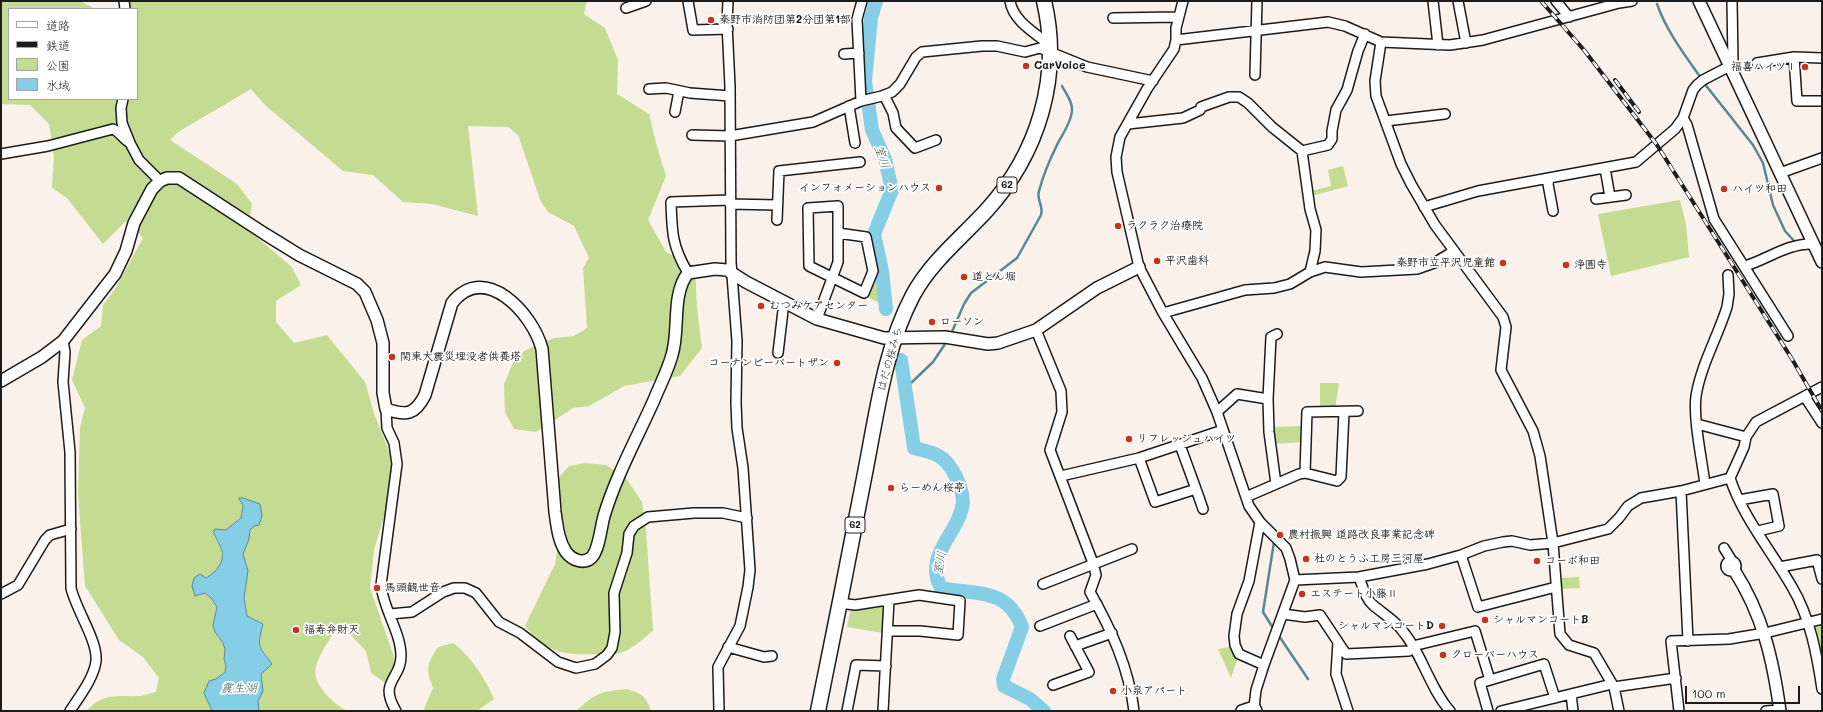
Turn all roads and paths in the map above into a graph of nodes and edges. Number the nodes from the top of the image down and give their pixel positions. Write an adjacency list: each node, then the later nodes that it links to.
1 (646, 1): 15 (street)
2 (688, 1): 19 (street)
3 (728, 1): 19 (street)
4 (862, 1): 27 (street)
5 (1010, 1): 26 (street)
6 (1044, 1): 26 (main road, はだの桜みち / 62)
7 (1183, 1): 16 (street)
8 (1257, 1): 20 (street)
9 (1433, 1): 25 (street)
10 (1458, 1): 24 (street)
11 (1556, 1): 17 (street)
12 (1632, 1): 17 (street)
13 (1699, 1): 32 (street)
14 (1732, 1): 32 (street)
15 (626, 8)
16 (1178, 17): 18 (street); 22 (street)
17 (1570, 17): 24 (street)
18 (1113, 18)
19 (728, 29): 38 (street)
20 (1257, 30): 21 (street); 22 (street); 33 (street)
21 (1364, 34): 23 (street); 53 (street)
22 (1176, 40): 34 (street)
23 (1381, 42): 25 (street); 46 (street)
24 (1466, 43): 25 (street)
25 (1438, 45)
26 (1050, 48): 34 (street); 37 (street); 85 (main road, はだの桜みち / 62)
27 (859, 53): 28 (street); 40 (street)
28 (844, 54)
29 (1794, 57): 30 (street); 31 (street); 41 (street)
30 (1822, 58)
31 (1757, 63)
32 (1730, 66): 45 (street); 58 (street)
33 (1258, 70)
34 (1153, 80): 47 (street)
35 (649, 89): 36 (street)
36 (679, 91): 38 (street); 43 (street)
37 (884, 95): 40 (street); 50 (street)
38 (730, 96): 49 (street)
39 (123, 100): 51 (street)
40 (866, 100): 42 (street)
41 (1822, 101)
42 (849, 106): 49 (street); 52 (street)
43 (675, 112)
44 (1445, 114): 46 (street)
45 (1683, 118): 57 (street); 72 (street)
46 (1386, 121): 66 (street)
47 (1128, 124): 53 (street); 73 (street)
48 (692, 135): 49 (street)
49 (730, 136): 64 (street)
50 (936, 140)
51 (130, 143): 54 (street); 60 (street)
52 (855, 143)
53 (1302, 151): 74 (street)
54 (1, 154)
55 (1822, 158): 58 (street)
56 (860, 162): 65 (street)
57 (1605, 168): 59 (street); 62 (street)
58 (1780, 173): 71 (street)
59 (1549, 178): 66 (street); 67 (street)
60 (160, 181): 86 (street); 92 (street)
61 (1626, 195): 62 (street)
62 (1610, 197): 63 (street)
63 (1596, 199)
64 (730, 202): 65 (street); 75 (street); 76 (street)
65 (777, 205): 68 (street)
66 (1424, 207): 70 (street)
67 (1553, 211)
68 (777, 220)
69 (838, 233): 78 (street); 78 (street); 78 (street)
70 (1454, 251): 74 (street); 116 (street)
71 (1819, 253): 72 (street)
72 (1745, 266): 84 (street)
73 (1139, 267): 80 (street); 82 (street)
74 (1310, 272): 80 (street)
75 (688, 273): 76 (street); 92 (street)
76 (733, 275): 79 (street); 112 (street)
77 (1728, 275): 97 (street)
78 (832, 278): 81 (street)
79 (784, 302): 81 (street); 87 (street)
80 (1163, 313): 94 (street)
81 (817, 319): 85 (street)
82 (1036, 330): 85 (street); 103 (street)
83 (1277, 334): 91 (street)
84 (1788, 336)
85 (894, 339): 130 (main road, はだの桜みち / 62)
86 (63, 341): 88 (street); 114 (street)
87 (769, 345)
88 (1, 381)
89 (1822, 388): 90 (street)
90 (1805, 397): 96 (street); 99 (street)
91 (1268, 399): 94 (street); 105 (street)
92 (386, 409): 132 (street)
93 (1358, 411): 95 (street)
94 (1217, 412): 98 (street)
95 (1344, 412): 102 (street); 102 (street)
96 (1822, 423)
97 (1697, 424): 99 (street); 106 (street)
98 (1222, 430): 100 (street); 109 (street)
99 (1746, 436): 104 (street)
100 (1180, 445): 101 (street); 107 (street)
101 (1139, 458): 103 (street); 107 (street)
102 (1305, 474): 105 (street)
103 (1061, 476): 120 (street)
104 (1730, 478): 106 (street); 110 (street)
105 (1276, 484): 109 (street)
106 (1705, 484): 108 (street)
107 (1196, 489): 111 (street)
108 (1681, 491): 116 (street); 141 (street)
109 (1246, 497): 113 (street)
110 (1739, 500): 115 (street); 115 (street)
111 (1203, 509)
112 (747, 518): 132 (street); 144 (street)
113 (1260, 522): 125 (street); 147 (street)
114 (71, 529): 128 (street); 158 (street)
115 (1758, 531): 122 (street)
116 (1553, 543): 119 (street); 152 (street)
117 (1724, 548): 121 (street)
118 (1132, 549): 120 (street)
119 (1461, 555): 123 (street); 127 (street)
120 (1093, 563): 126 (street); 131 (street)
121 (1733, 566): 139 (street)
122 (1780, 567): 124 (street); 135 (street)
123 (1359, 577): 125 (street); 145 (street)
124 (1822, 579)
125 (1295, 580): 133 (street)
126 (1043, 584)
127 (1552, 588)
128 (1, 594)
129 (889, 600): 130 (street); 137 (street); 137 (street)
130 (840, 603): 161 (main road, はだの桜みち / 62)
131 (1097, 604): 136 (street); 138 (street)
132 (390, 614): 159 (street)
133 (1283, 614): 142 (street); 147 (street)
134 (1822, 619): 135 (street)
135 (1807, 623): 139 (street); 153 (street)
136 (1040, 626)
137 (888, 631): 148 (street)
138 (1112, 633): 143 (street); 164 (street)
139 (1764, 633): 141 (street); 157 (street)
140 (1070, 636): 143 (street)
141 (1688, 641): 149 (street)
142 (1338, 642): 145 (street); 166 (street)
143 (1075, 646): 151 (street)
144 (728, 647): 146 (street); 160 (street)
145 (1414, 647): 150 (street); 167 (street)
146 (766, 659)
147 (1264, 665): 156 (street)
148 (886, 666): 162 (street); 163 (street)
149 (1676, 678): 152 (street); 172 (street)
150 (1490, 680): 155 (street); 168 (street)
151 (1053, 685)
152 (1613, 686): 154 (street); 171 (street)
153 (1822, 689)
154 (1571, 694): 155 (street); 170 (street)
155 (1555, 698): 169 (street)
156 (1255, 709): 165 (street)
157 (1780, 710): 173 (street)
158 (70, 711)
159 (396, 711)
160 (719, 711)
161 (818, 711)
162 (847, 711)
163 (884, 711)
164 (1134, 711)
165 (1242, 711)
166 (1348, 711)
167 (1450, 711)
168 (1488, 711)
169 (1501, 711)
170 (1573, 711)
171 (1619, 711)
172 (1679, 711)
173 (1766, 711)

